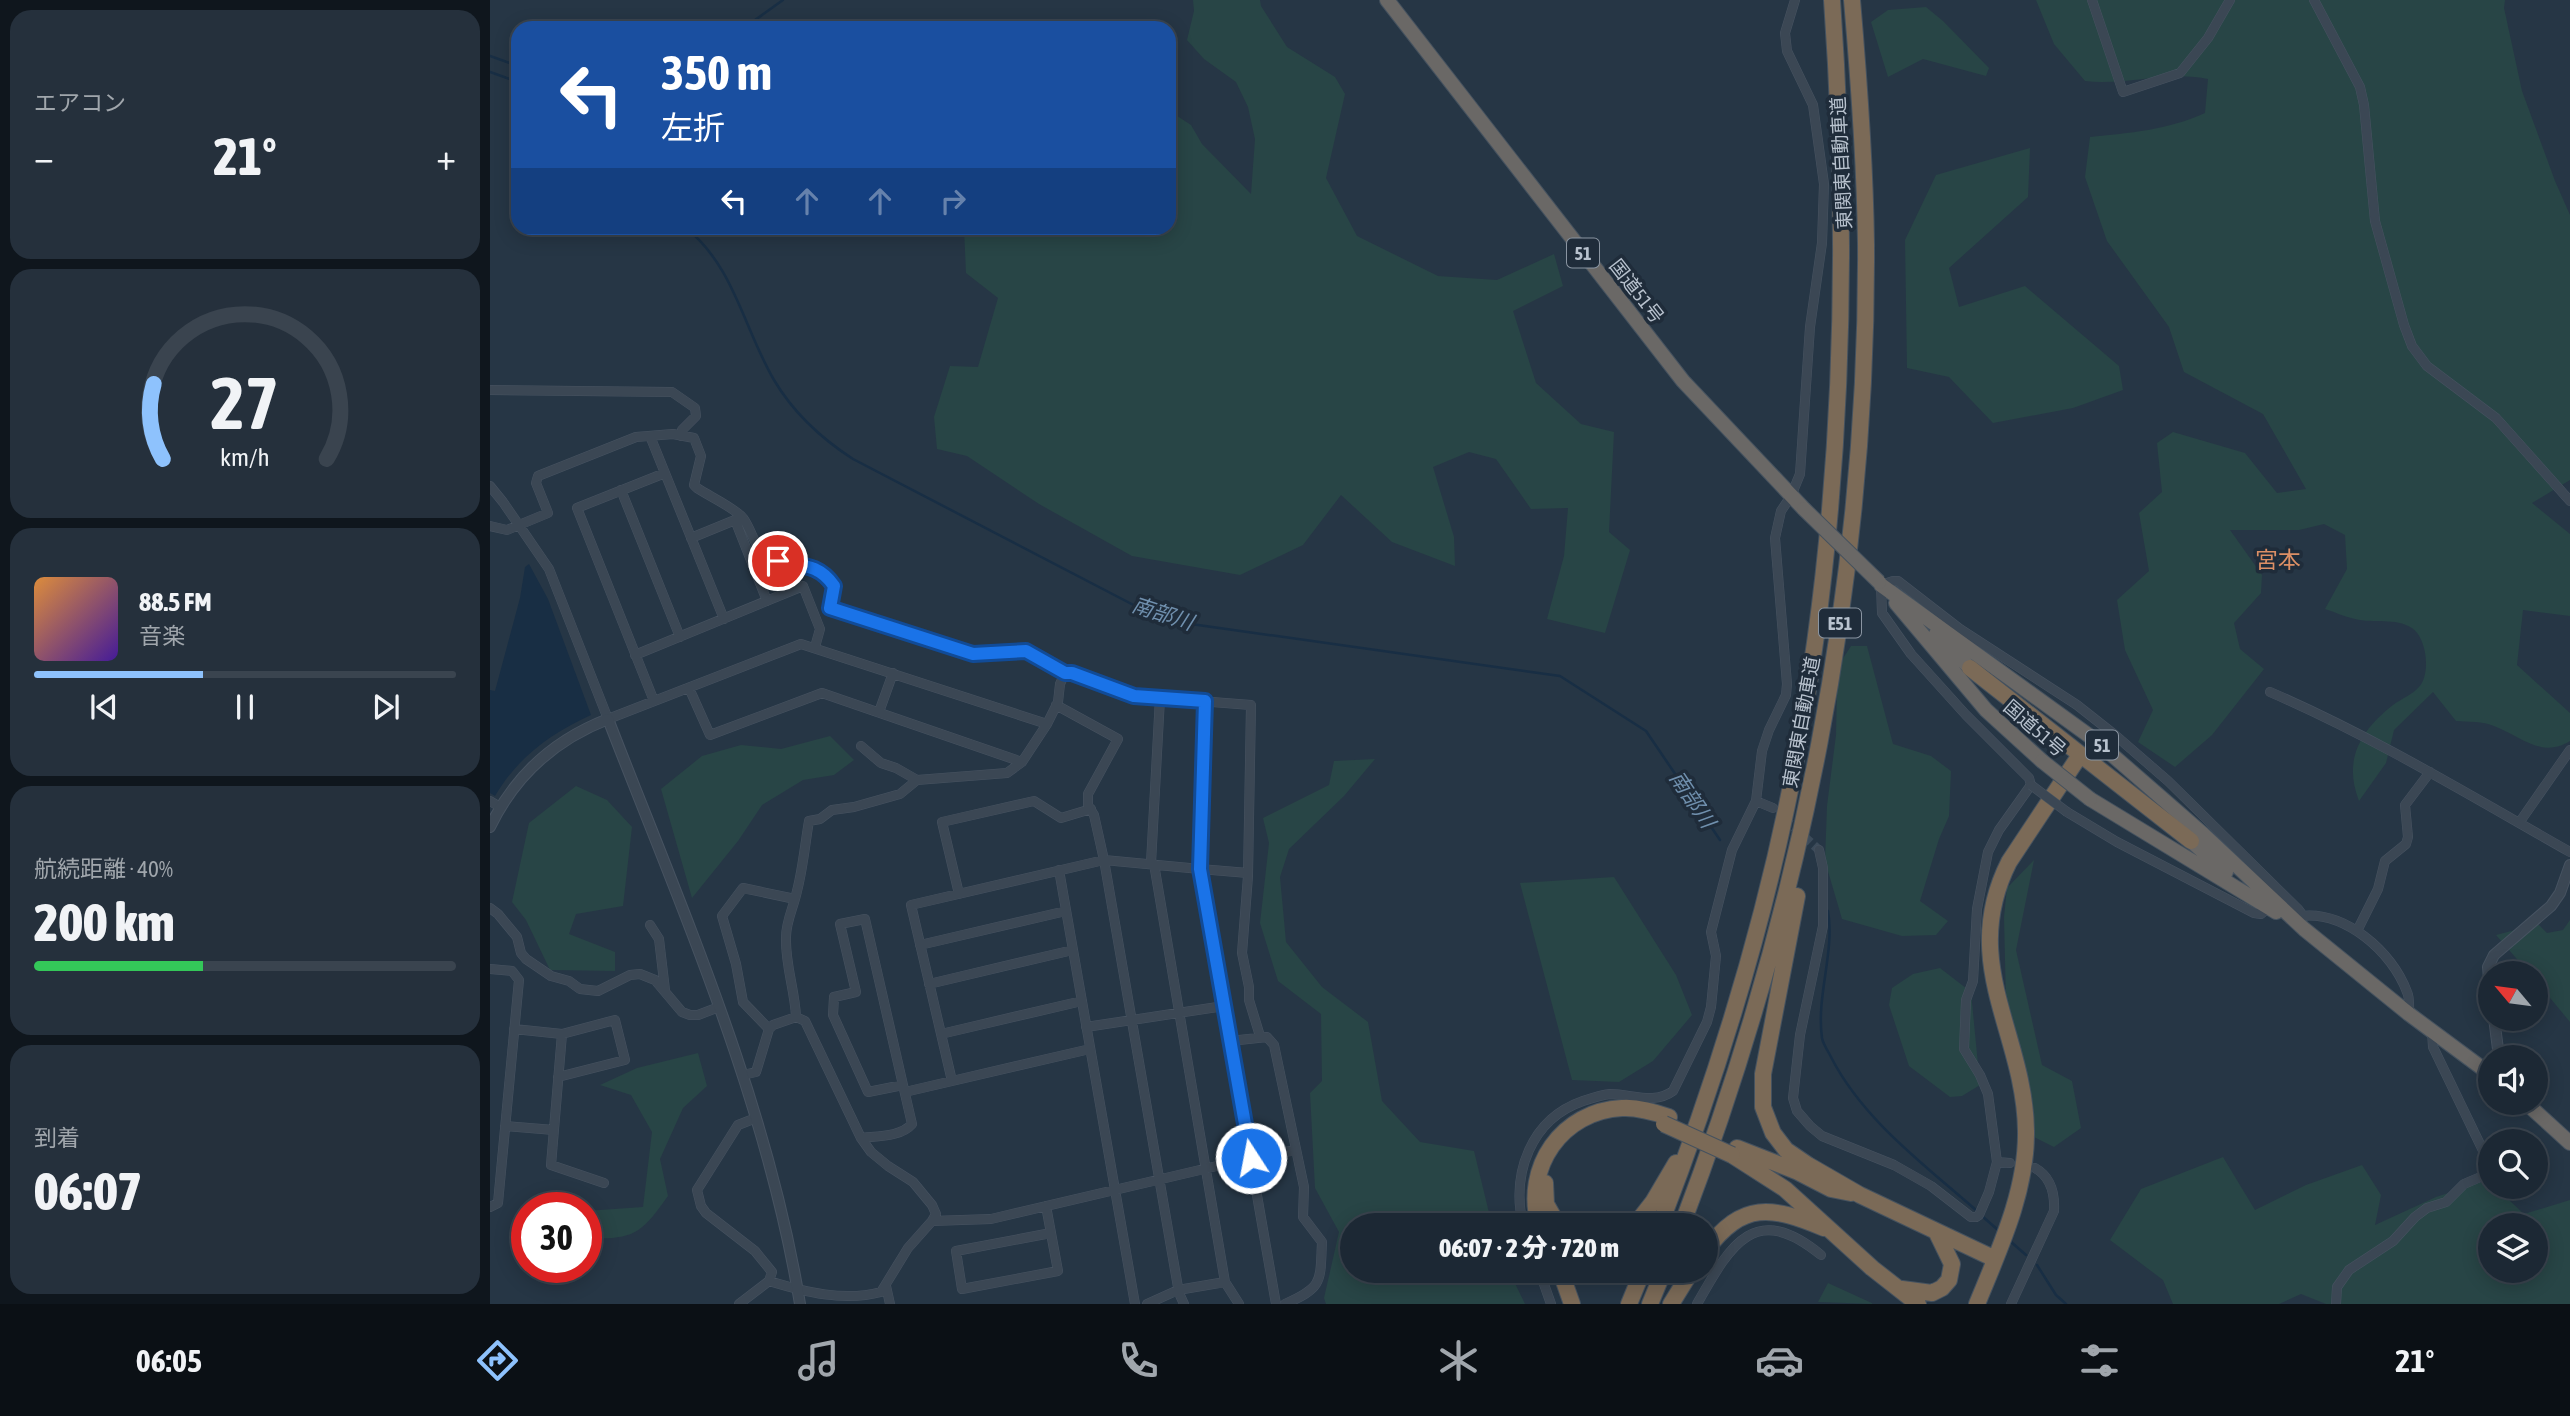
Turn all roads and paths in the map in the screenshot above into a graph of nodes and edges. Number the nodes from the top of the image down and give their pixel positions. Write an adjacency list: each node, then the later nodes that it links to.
1 (1387, 0): 14 (highway, 国道51号 / 51)
2 (1795, 0): 14 (street)
3 (1832, 0): 94 (highway, 東関東自動車道 / E51)
4 (1852, 0): 50 (highway, 東関東自動車道 / E51)
5 (2092, 0): 6 (street)
6 (2230, 0)
7 (2314, 0): 15 (street)
8 (490, 390): 10 (street)
9 (650, 436): 10 (street); 11 (street); 16 (street)
10 (681, 436): 29 (street)
11 (665, 472): 13 (street); 18 (street)
12 (490, 486): 16 (street)
13 (621, 491): 23 (street); 26 (street)
14 (1791, 496): 19 (highway, 国道51号 / 51, bridge); 47 (street)
15 (2570, 501)
16 (519, 525): 17 (street); 37 (street)
17 (490, 526)
18 (691, 538): 20 (street); 22 (street)
19 (1880, 583): 21 (highway, 国道51号 / 51); 24 (highway, 国道51号 / 51); 45 (street); 69 (street)
20 (767, 601): 22 (street); 25 (street)
21 (1909, 605): 27 (highway); 60 (highway, 国道51号 / 51)
22 (724, 619): 23 (street)
23 (680, 637): 26 (street)
24 (1928, 639): 27 (highway); 66 (highway, 国道51号 / 51, bridge)
25 (815, 647): 28 (street); 30 (street)
26 (635, 654): 33 (street)
27 (1970, 668): 41 (highway)
28 (892, 673): 36 (street); 38 (street)
29 (1065, 673): 32 (street); 35 (street)
30 (689, 688): 33 (street); 36 (street)
31 (2270, 692): 43 (street)
32 (1160, 698): 34 (street); 58 (street)
33 (654, 701): 37 (street)
34 (1205, 701): 61 (street); 63 (street)
35 (1056, 705): 38 (street); 51 (street)
36 (879, 712): 42 (street)
37 (608, 719): 48 (street); 80 (street)
38 (1047, 724): 42 (street)
39 (861, 747): 44 (street)
40 (2570, 750): 52 (street)
41 (2080, 755): 54 (highway); 134 (highway)
42 (1022, 762): 44 (street)
43 (2430, 772): 52 (street); 71 (street)
44 (917, 780): 65 (street)
45 (2031, 785): 66 (street, bridge); 111 (street)
46 (490, 801): 48 (street)
47 (1756, 801): 49 (street); 122 (street)
48 (500, 807): 53 (street)
49 (1773, 807)
50 (1807, 807): 119 (highway); 127 (highway, 東関東自動車道 / E51)
51 (1091, 809): 57 (street); 64 (street)
52 (2519, 823): 56 (street)
53 (490, 827)
54 (2191, 841): 60 (highway); 66 (highway)
55 (1819, 850): 111 (street)
56 (2570, 852)
57 (1104, 860): 58 (street); 62 (street); 84 (street)
58 (1152, 864): 61 (street); 81 (street)
59 (2570, 864): 74 (street)
60 (2238, 867): 69 (highway, 国道51号 / 51)
61 (1200, 869): 63 (street); 79 (street)
62 (1059, 870): 64 (street); 68 (street)
63 (1248, 873): 91 (street)
64 (959, 894): 72 (street)
65 (794, 899): 83 (street); 87 (street)
66 (2264, 904): 69 (highway, 国道51号 / 51)
67 (490, 908): 77 (street)
68 (1066, 911): 72 (street); 73 (street)
69 (2301, 923): 71 (street); 82 (highway, 国道51号 / 51)
70 (650, 925): 77 (street)
71 (2357, 931): 82 (street)
72 (920, 945): 76 (street)
73 (1073, 950): 76 (street); 78 (street)
74 (2491, 961)
75 (490, 969): 86 (street)
76 (929, 984): 90 (street)
77 (665, 992): 80 (street)
78 (1082, 1001): 85 (street); 90 (street)
79 (1224, 1006): 81 (street); 92 (street)
80 (719, 1007): 96 (street)
81 (1179, 1013): 84 (street); 114 (street)
82 (2409, 1014): 88 (highway, 国道51号 / 51)
83 (796, 1017): 87 (street); 105 (street)
84 (1131, 1020): 85 (street); 116 (street)
85 (1086, 1027): 93 (street)
86 (514, 1029): 89 (street); 103 (street)
87 (769, 1029): 96 (street)
88 (2432, 1031): 95 (highway, 国道51号 / 51); 106 (street)
89 (562, 1034): 97 (street); 97 (street)
90 (941, 1034): 98 (street)
91 (1260, 1037): 92 (street); 108 (street)
92 (1230, 1041): 110 (street)
93 (1090, 1049): 98 (street); 118 (street)
94 (1718, 1061): 125 (highway); 126 (highway, 東関東自動車道 / E51)
95 (2478, 1065)
96 (743, 1075): 101 (street)
97 (558, 1077): 104 (street)
98 (952, 1082): 99 (street)
99 (904, 1089): 99 (street); 105 (street)
100 (2539, 1115): 107 (highway)
101 (756, 1118): 135 (street); 144 (street)
102 (1667, 1121): 109 (highway, bridge); 123 (highway); 124 (highway)
103 (505, 1126): 104 (street); 121 (street)
104 (554, 1130): 117 (street)
105 (861, 1138): 128 (street)
106 (2478, 1140)
107 (2570, 1143)
108 (1296, 1150): 110 (street); 146 (street)
109 (1735, 1151): 119 (highway); 129 (highway)
110 (1251, 1158): 114 (street); 154 (street)
111 (1997, 1162): 112 (street)
112 (2010, 1164)
113 (2035, 1168): 164 (street)
114 (1206, 1169): 116 (street); 136 (street)
115 (2478, 1178): 165 (street)
116 (1159, 1180): 118 (street); 145 (street)
117 (604, 1183)
118 (1115, 1190): 120 (street); 150 (street)
119 (1860, 1195): 130 (highway)
120 (1046, 1206): 128 (street); 131 (street)
121 (490, 1207)
122 (1521, 1213)
123 (1537, 1213)
124 (1551, 1213)
125 (1644, 1213)
126 (1664, 1213)
127 (1686, 1213)
128 (932, 1221): 142 (street)
129 (1832, 1231): 132 (highway); 143 (highway)
130 (1936, 1231): 134 (highway); 143 (highway)
131 (1051, 1233): 131 (street)
132 (1718, 1237)
133 (1821, 1255): 161 (street)
134 (1995, 1259): 163 (highway)
135 (769, 1281): 144 (street); 147 (street)
136 (1225, 1282): 145 (street); 153 (street)
137 (1544, 1283): 156 (street)
138 (1565, 1283): 157 (highway)
139 (1638, 1283): 158 (highway)
140 (1659, 1283): 159 (highway)
141 (1684, 1283): 160 (highway)
142 (886, 1286): 144 (street); 149 (street)
143 (1898, 1288): 162 (highway)
144 (798, 1289): 148 (street)
145 (1178, 1290): 151 (street); 152 (street)
146 (1307, 1300): 155 (street)
147 (740, 1304)
148 (800, 1304)
149 (890, 1304)
150 (1135, 1304)
151 (1147, 1304)
152 (1184, 1304)
153 (1239, 1304)
154 (1276, 1304)
155 (1285, 1304)
156 (1551, 1304)
157 (1572, 1304)
158 (1629, 1304)
159 (1650, 1304)
160 (1671, 1304)
161 (1697, 1304)
162 (1918, 1304)
163 (1977, 1304)
164 (2011, 1304)
165 (2336, 1304)

